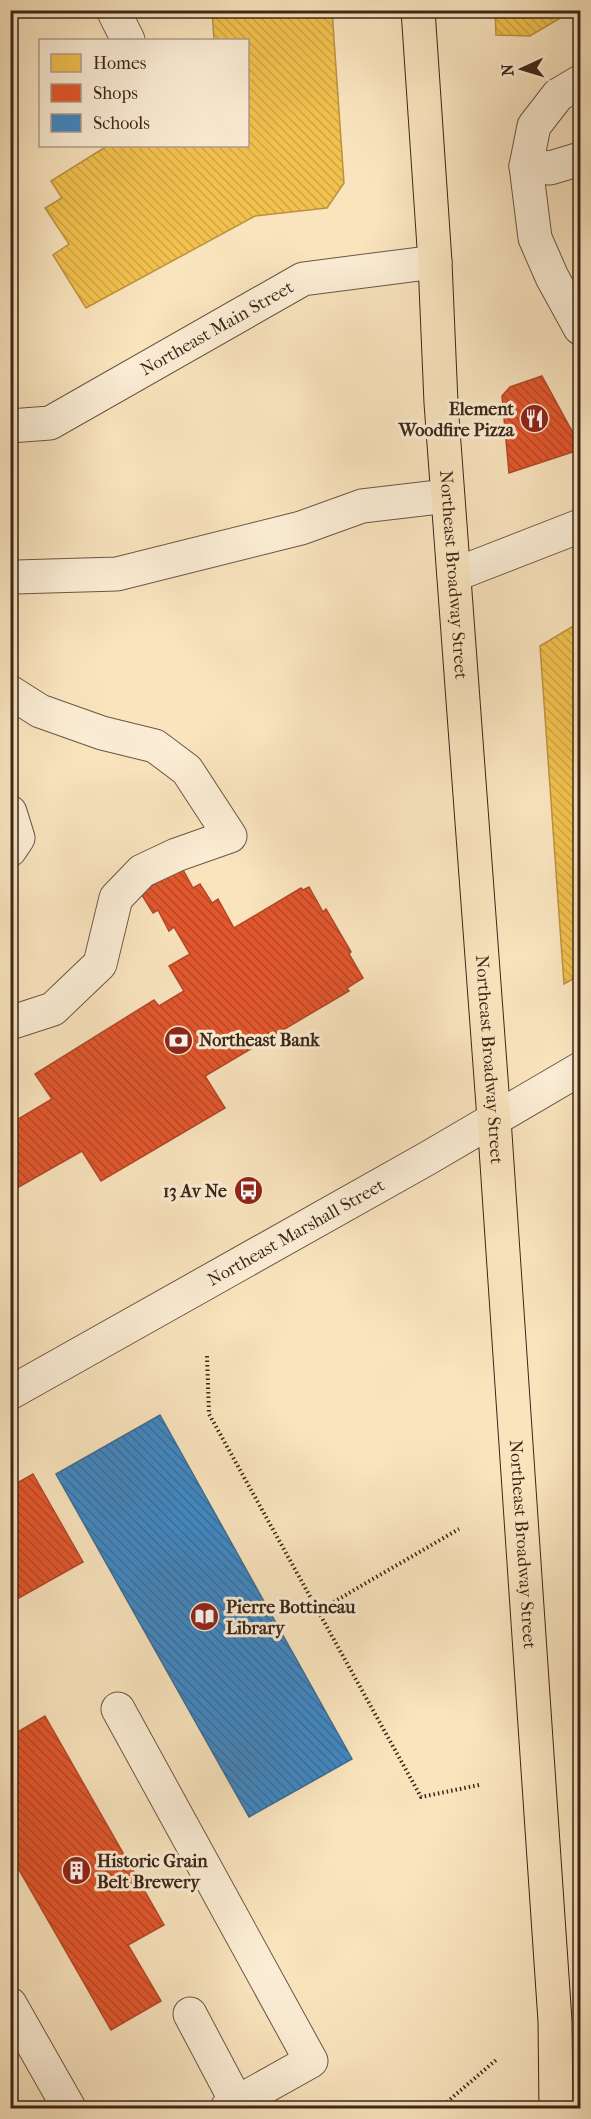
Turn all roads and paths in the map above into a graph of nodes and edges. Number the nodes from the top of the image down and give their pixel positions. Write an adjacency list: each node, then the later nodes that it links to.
1 (113, 10): 3 (street)
2 (418, 10): 7 (main road, Northeast Broadway Street)
3 (128, 39)
4 (580, 82): 6 (street)
5 (580, 159): 6 (street)
6 (526, 166): 8 (street)
7 (435, 262): 9 (street, Northeast Main Street); 10 (main road, Northeast Broadway Street)
8 (580, 328)
9 (10, 426)
10 (447, 496): 12 (main road, Northeast Broadway Street); 13 (street)
11 (580, 526): 12 (street)
12 (453, 575): 19 (main road, Northeast Broadway Street)
13 (10, 579)
14 (10, 692): 17 (street)
15 (10, 812): 16 (street)
16 (10, 850)
17 (10, 1023)
18 (580, 1069): 19 (street, Northeast Marshall Street)
19 (494, 1119): 21 (street, Northeast Marshall Street); 32 (main road, Northeast Broadway Street)
20 (207, 1356): 23 (path)
21 (10, 1393)
22 (459, 1529): 23 (path)
23 (318, 1611): 25 (path)
24 (118, 1709): 29 (street)
25 (479, 1785)
26 (10, 2004): 30 (street)
27 (190, 2014): 29 (street)
28 (496, 2060): 31 (path)
29 (232, 2106)
30 (69, 2109)
31 (441, 2109)
32 (556, 2109)

